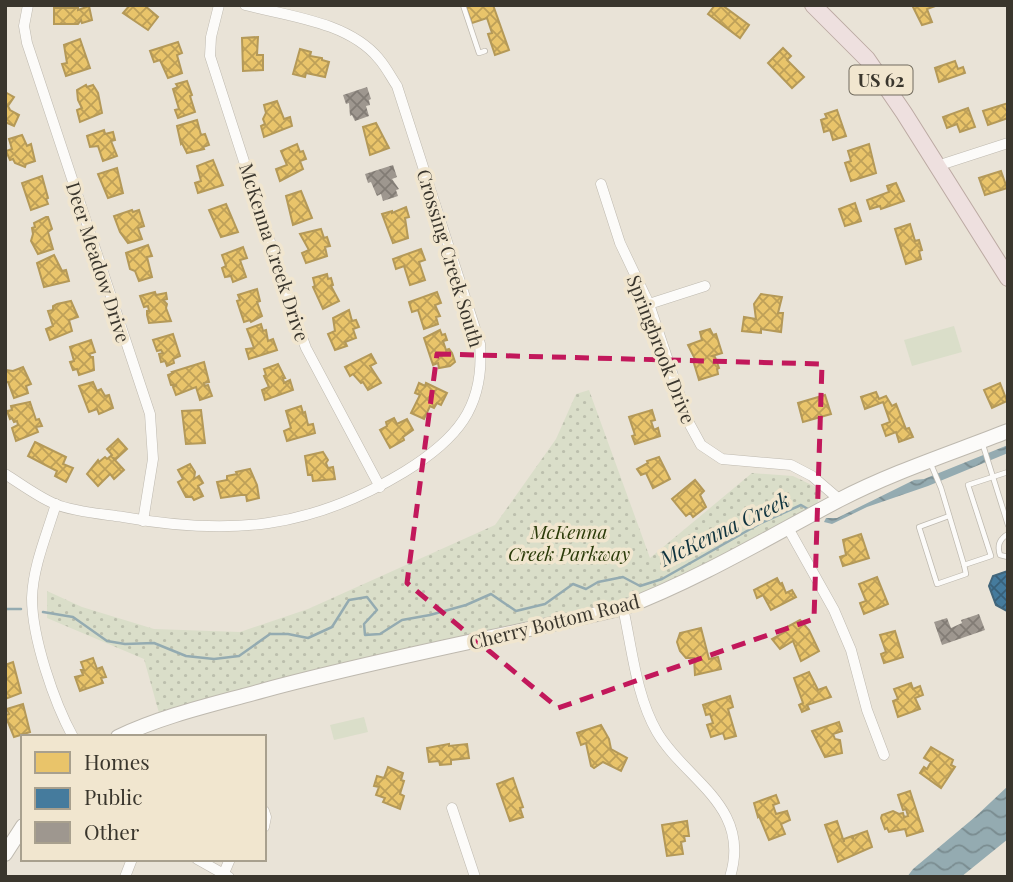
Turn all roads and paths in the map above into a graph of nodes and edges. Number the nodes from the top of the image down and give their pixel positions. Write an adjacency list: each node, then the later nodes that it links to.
1 (28, 5): 23 (street, Deer Meadow Drive)
2 (219, 5): 19 (street, McKenna Creek Drive)
3 (245, 5): 19 (street, Crossing Creek South)
4 (463, 5): 6 (lane)
5 (813, 5): 8 (highway, US 62)
6 (485, 51)
7 (1008, 143): 8 (street)
8 (937, 166): 10 (highway, US 62)
9 (601, 184): 12 (street, Springbrook Drive)
10 (1008, 278)
11 (705, 286): 12 (street)
12 (649, 304): 20 (street, Springbrook Drive)
13 (1008, 431): 14 (main road, Cherry Bottom Road)
14 (983, 445): 15 (main road, Cherry Bottom Road); 18 (lane)
15 (932, 465): 20 (main road, Cherry Bottom Road); 22 (lane)
16 (1008, 472): 18 (lane)
17 (5, 474): 21 (street, Crossing Creek South)
18 (993, 477): 24 (lane); 28 (lane)
19 (380, 486): 23 (street, Crossing Creek South)
20 (834, 503): 25 (main road, Cherry Bottom Road)
21 (56, 504): 23 (street, Crossing Creek South); 30 (street)
22 (949, 516): 28 (lane); 28 (lane)
23 (143, 521)
24 (1008, 525)
25 (788, 528): 29 (main road, Cherry Bottom Road); 32 (street)
26 (1008, 534): 27 (lane)
27 (1008, 557)
28 (964, 565)
29 (623, 608): 31 (main road, Cherry Bottom Road); 39 (street)
30 (72, 735)
31 (122, 735)
32 (884, 755)
33 (452, 808): 38 (street)
34 (21, 829): 35 (main road)
35 (5, 854)
36 (201, 861): 37 (street)
37 (227, 875)
38 (475, 877)
39 (730, 877)

